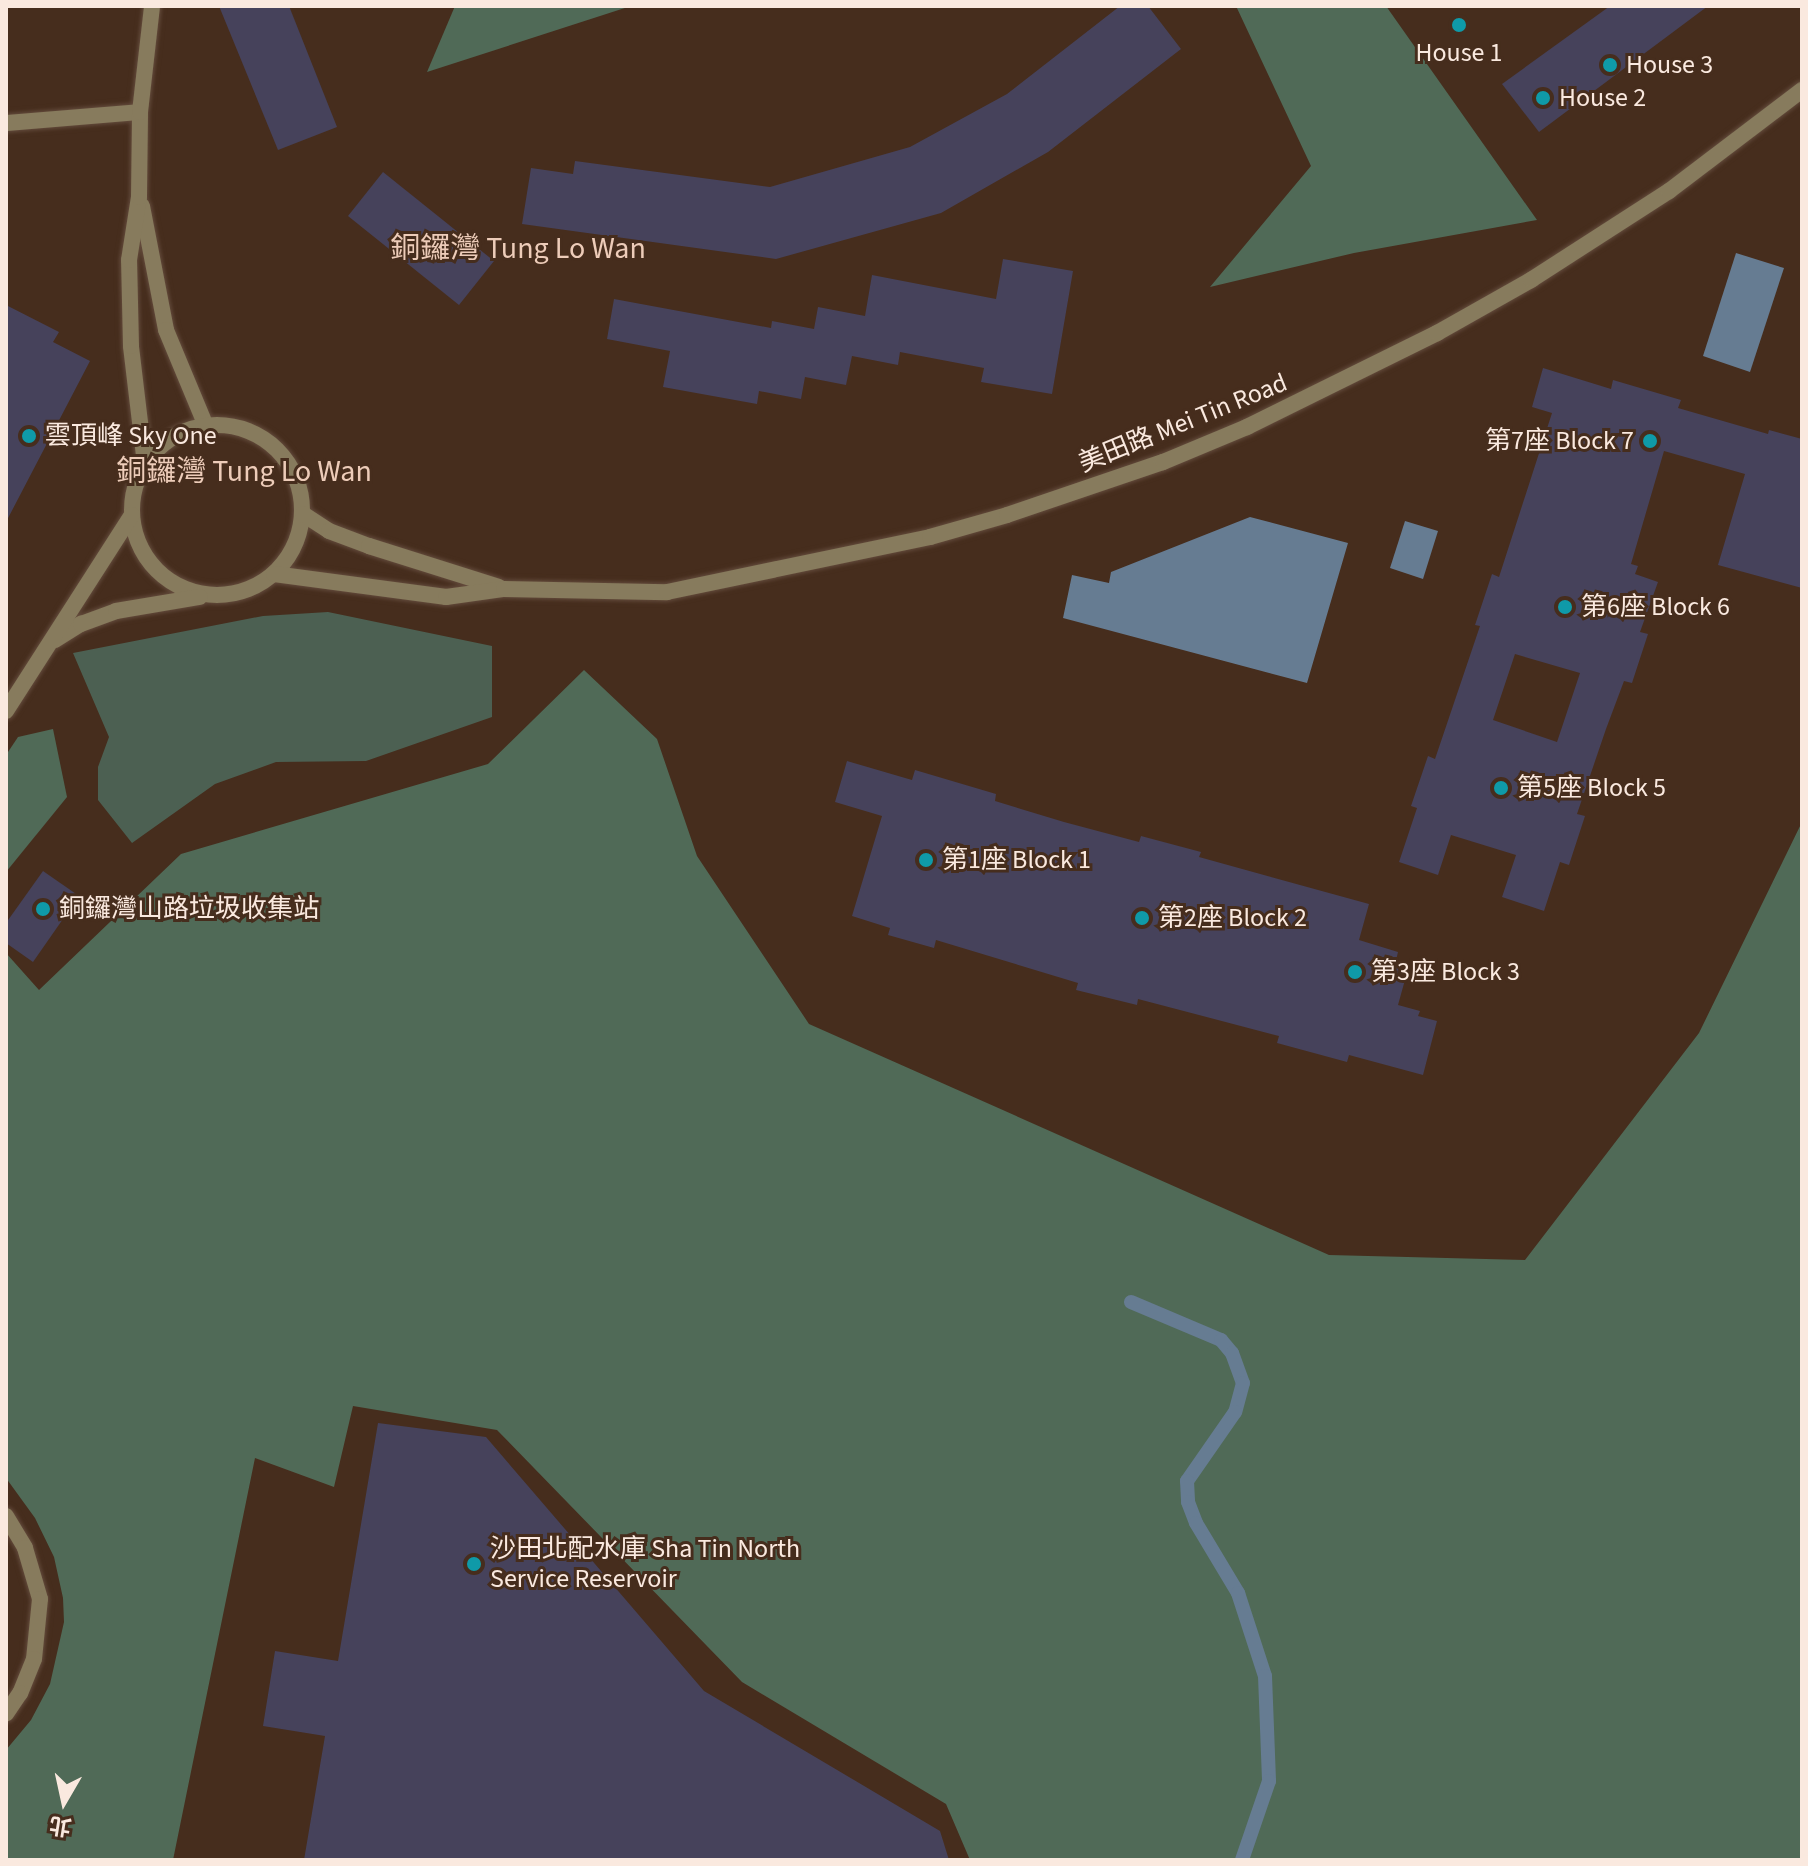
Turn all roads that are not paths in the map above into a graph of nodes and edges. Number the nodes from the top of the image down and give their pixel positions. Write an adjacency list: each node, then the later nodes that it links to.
1 (152, 6): 3 (street)
2 (1802, 90): 11 (street, 美田路 Mei Tin Road)
3 (140, 112): 4 (street); 5 (street)
4 (6, 123)
5 (139, 197): 6 (street); 7 (street)
6 (206, 426): 7 (street); 8 (street)
7 (145, 464): 9 (street)
8 (303, 514): 10 (street); 11 (street, 美田路 Mei Tin Road)
9 (132, 515): 12 (street); 13 (street)
10 (274, 574): 11 (street, 美田路 Mei Tin Road); 12 (street)
11 (504, 589)
12 (213, 595): 13 (street)
13 (53, 641): 14 (street)
14 (6, 711)
15 (6, 1516): 16 (street)
16 (6, 1714)

